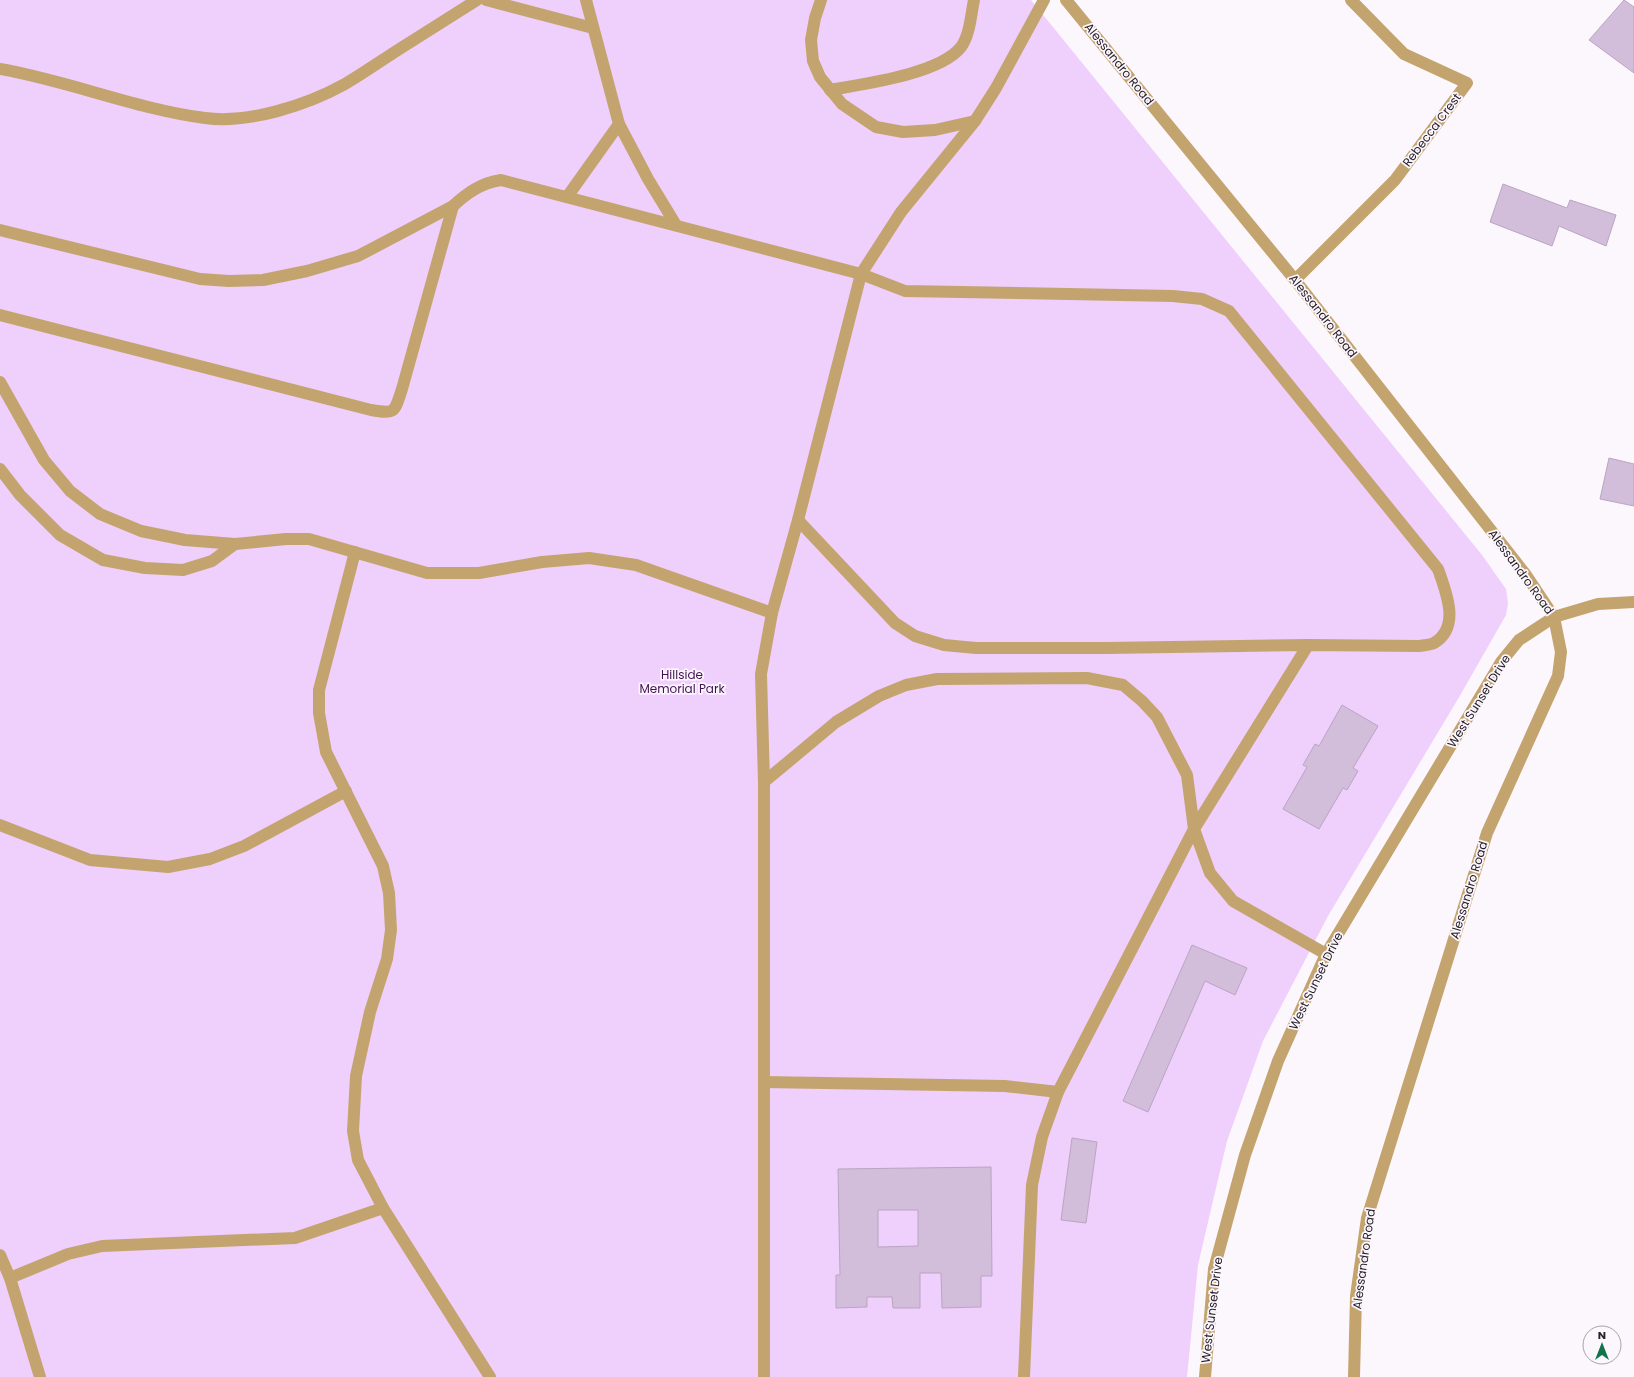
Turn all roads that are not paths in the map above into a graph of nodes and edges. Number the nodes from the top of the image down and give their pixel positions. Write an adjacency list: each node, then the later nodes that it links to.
1 (477, 0): 10 (street)
2 (486, 0): 9 (street)
3 (586, 0): 9 (street)
4 (821, 0): 11 (street)
5 (974, 0): 11 (street)
6 (1044, 0): 12 (street)
7 (1066, 0): 19 (street, Alessandro Road)
8 (1351, 0): 19 (street, Rebecca Crest)
9 (593, 28): 13 (street)
10 (0, 68)
11 (830, 90): 12 (street)
12 (975, 121): 18 (street)
13 (619, 124): 14 (street); 16 (street)
14 (567, 197): 15 (street); 16 (street)
15 (453, 206): 17 (street); 20 (street)
16 (676, 225): 18 (street)
17 (0, 230)
18 (861, 274): 23 (street); 29 (street)
19 (1295, 280): 28 (street, Alessandro Road)
20 (0, 315)
21 (0, 382): 24 (street)
22 (0, 469): 24 (street)
23 (798, 520): 27 (street); 29 (street)
24 (235, 544): 25 (street)
25 (355, 552): 27 (street); 31 (street)
26 (1634, 602): 28 (street, West Sunset Drive)
27 (772, 613): 30 (street)
28 (1554, 617): 34 (street, West Sunset Drive); 45 (street, Alessandro Road)
29 (1308, 645): 33 (street)
30 (764, 782): 33 (street); 35 (street)
31 (346, 791): 32 (street); 37 (street)
32 (0, 824)
33 (1194, 829): 34 (street); 36 (street)
34 (1326, 954): 44 (street, West Sunset Drive)
35 (764, 1082): 36 (street); 42 (street)
36 (1058, 1092): 43 (street)
37 (383, 1208): 39 (street); 41 (street)
38 (0, 1255): 39 (street)
39 (10, 1278): 40 (street)
40 (40, 1377)
41 (490, 1377)
42 (764, 1377)
43 (1024, 1377)
44 (1204, 1377)
45 (1354, 1377)

